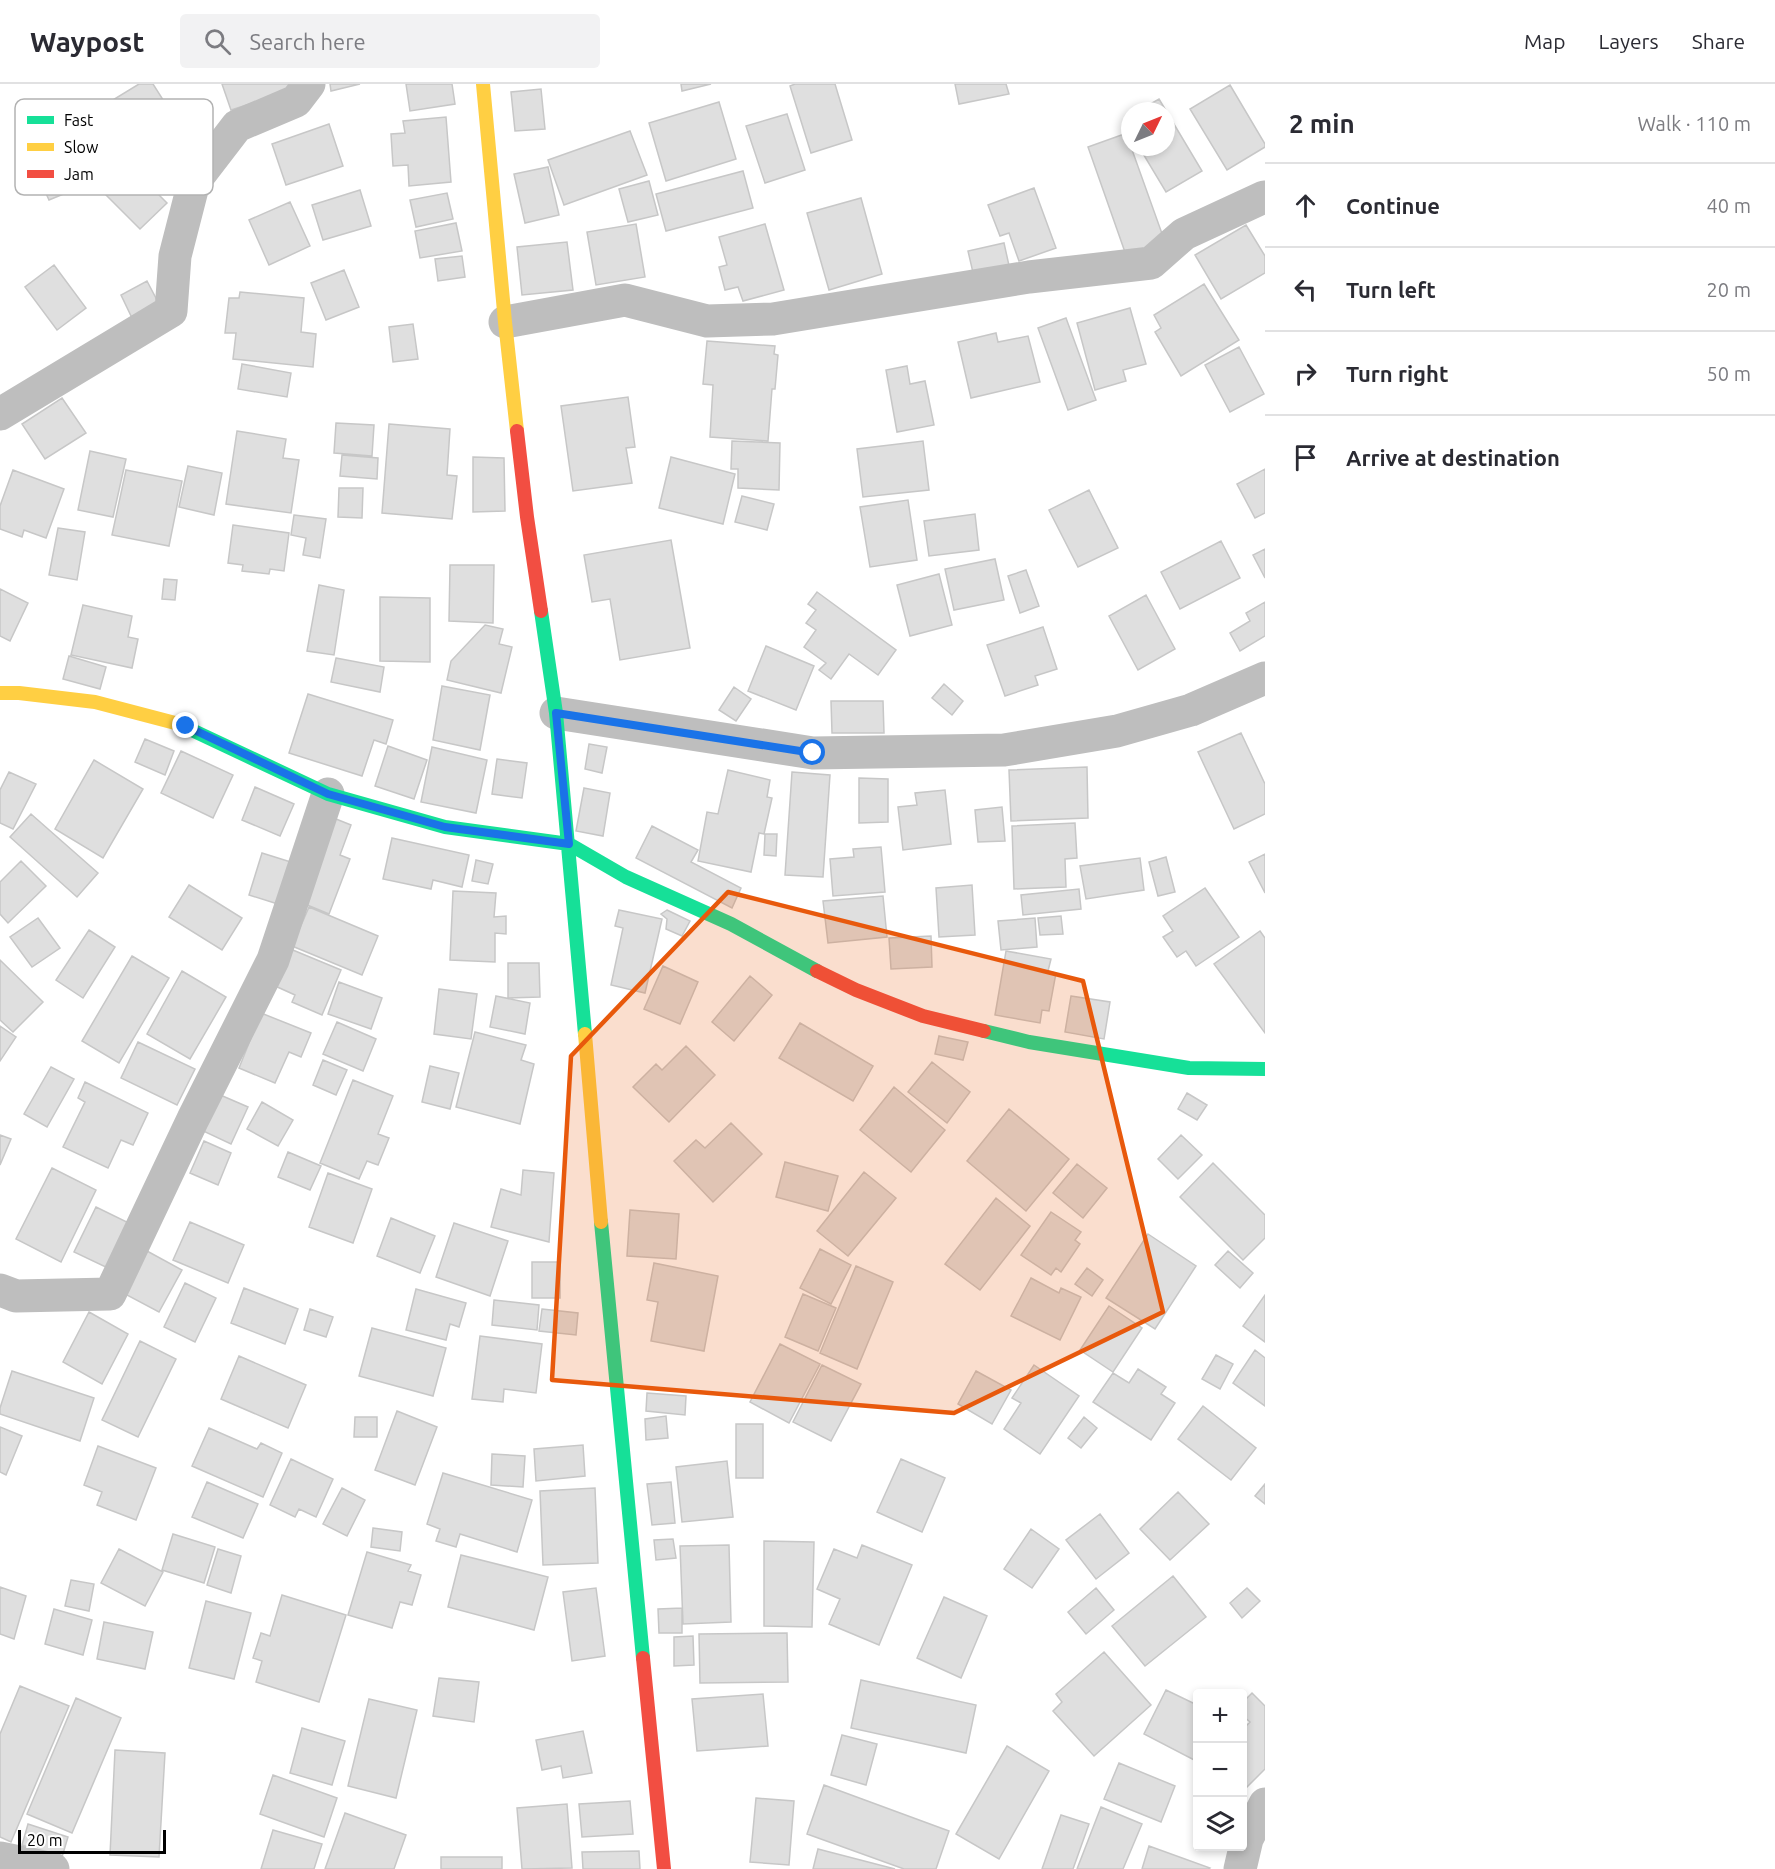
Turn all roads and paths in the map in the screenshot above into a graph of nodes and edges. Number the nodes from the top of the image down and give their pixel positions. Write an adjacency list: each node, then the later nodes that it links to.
1 (309, 84): 3 (street)
2 (483, 84): 6 (street)
3 (213, 157)
4 (191, 195): 7 (street)
5 (1265, 198): 6 (street)
6 (505, 322): 10 (street)
7 (0, 414)
8 (1265, 678): 10 (street)
9 (0, 693): 11 (street)
10 (556, 713): 12 (street)
11 (328, 794): 12 (street); 14 (street)
12 (569, 844): 13 (street); 18 (street)
13 (1265, 1069)
14 (0, 1290)
15 (1265, 1804): 19 (street)
16 (0, 1858): 17 (street)
17 (53, 1869)
18 (664, 1869)
19 (1240, 1869)

